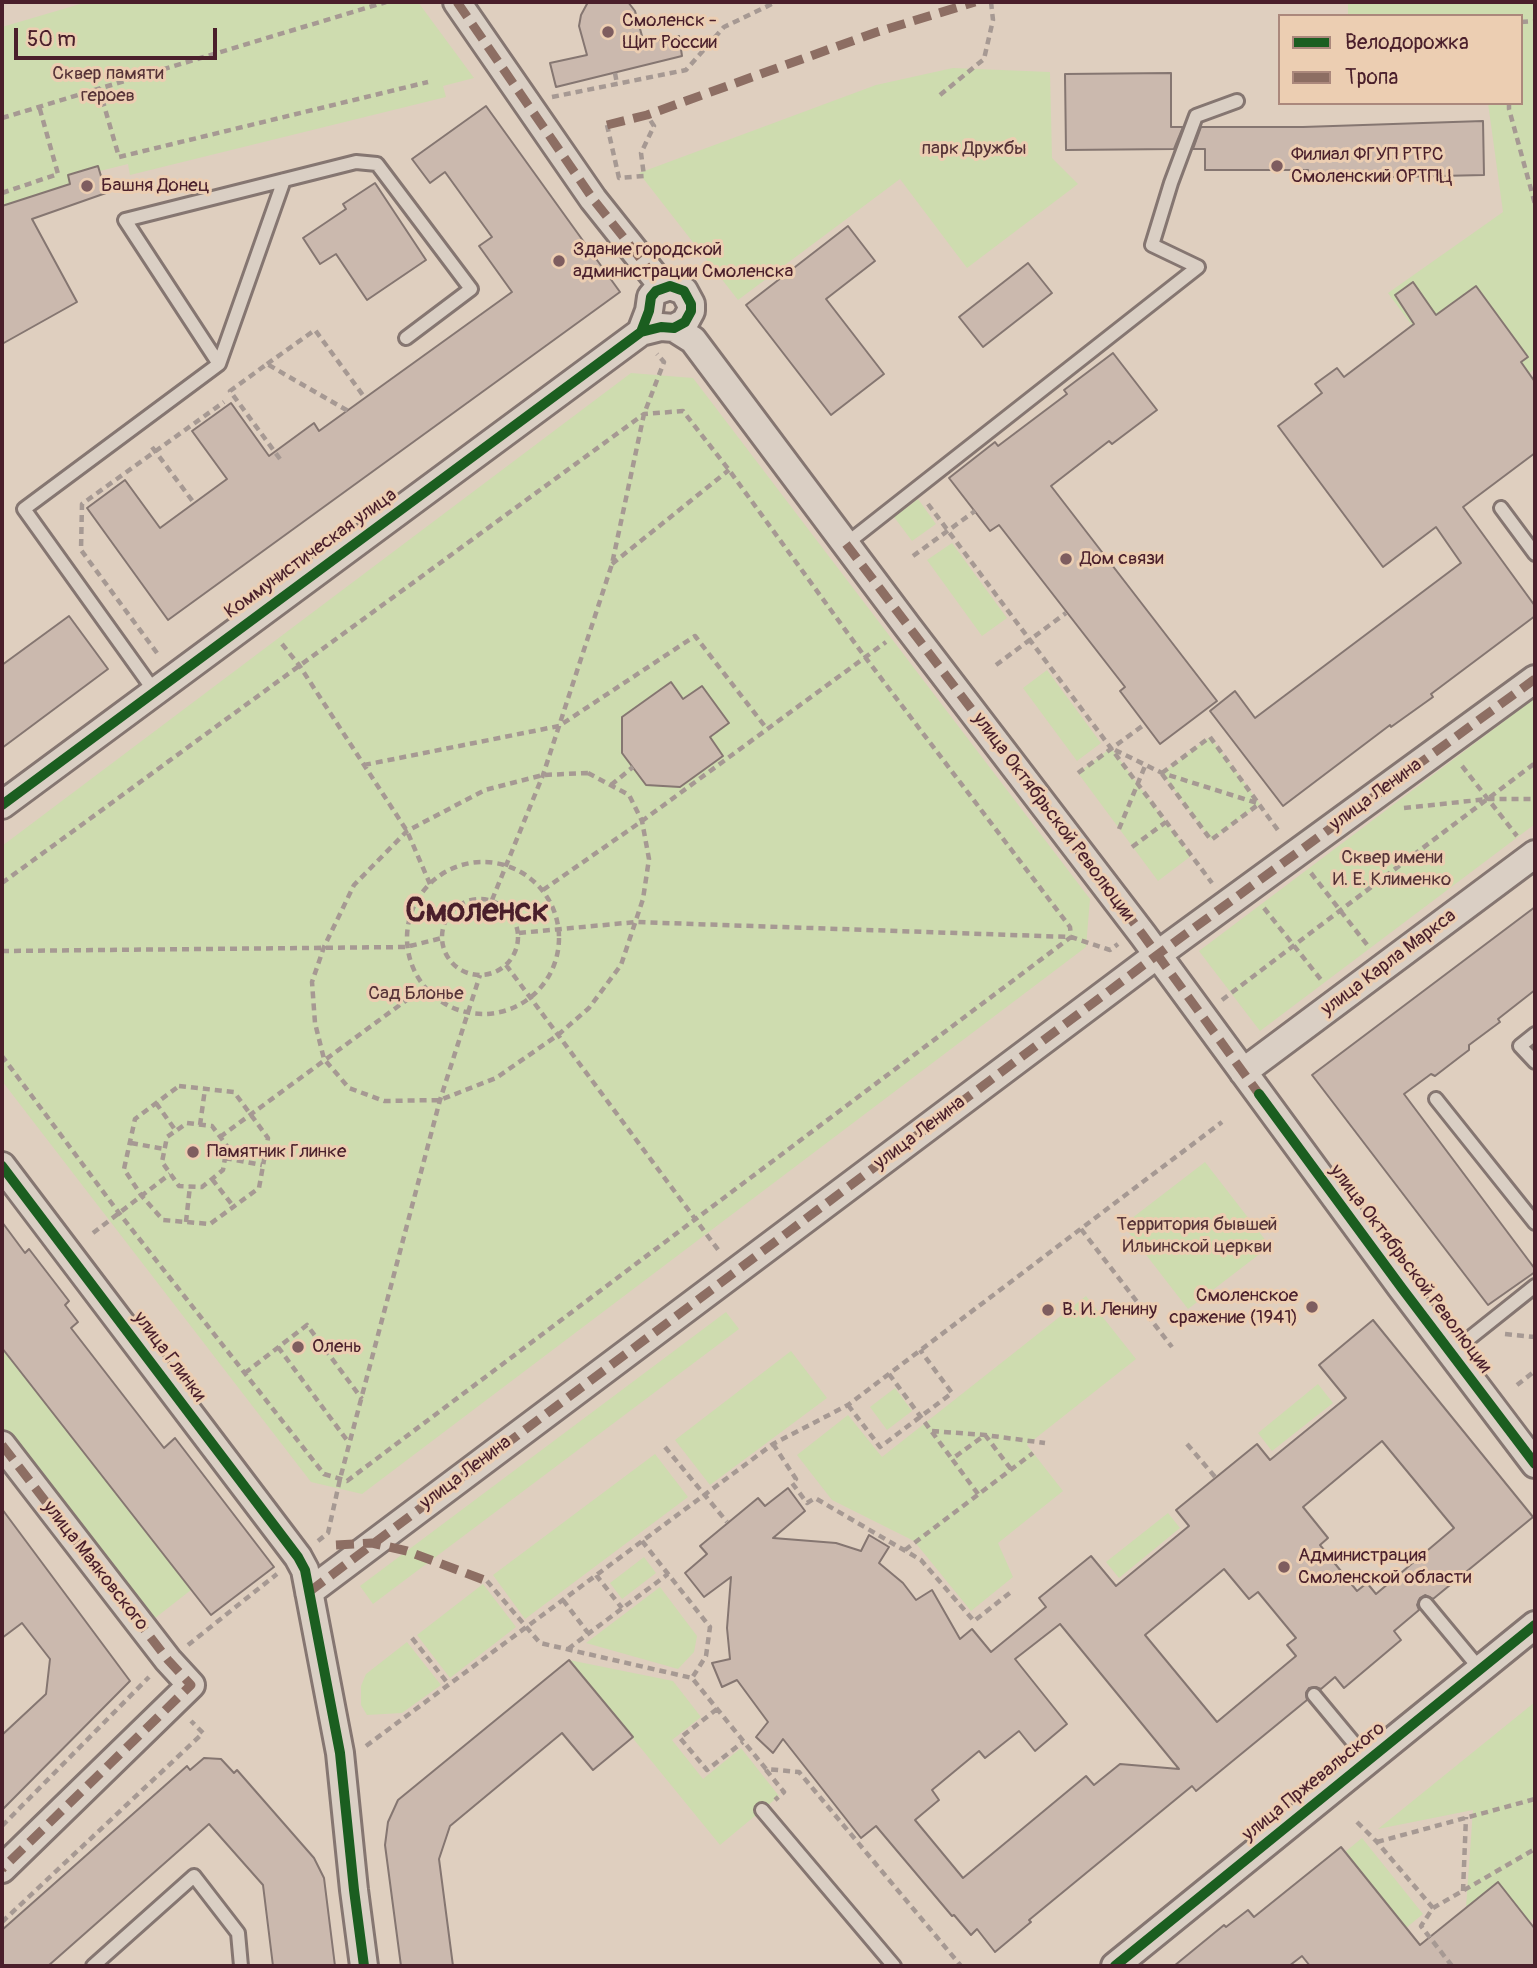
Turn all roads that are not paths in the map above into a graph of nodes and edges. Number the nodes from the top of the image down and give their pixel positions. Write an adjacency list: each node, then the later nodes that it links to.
1 (457, 2): 4 (street)
2 (1237, 101): 10 (lane)
3 (284, 180): 7 (lane); 8 (lane); 8 (lane)
4 (663, 287): 5 (street, улица Октябрьской Революции); 6 (street)
5 (685, 328): 6 (street); 10 (street, улица Октябрьской Революции)
6 (641, 332): 13 (street, Коммунистическая улица)
7 (407, 338)
8 (219, 364): 13 (lane)
9 (1501, 508): 11 (lane)
10 (846, 544): 16 (street, улица Октябрьской Революции)
11 (1535, 554)
12 (1535, 679): 16 (street, улица Ленина)
13 (155, 692): 14 (street, Коммунистическая улица)
14 (2, 805)
15 (1534, 856): 19 (street, улица Карла Маркса)
16 (1157, 955): 19 (street, улица Октябрьской Революции); 27 (street, улица Ленина)
17 (1535, 1034): 18 (lane)
18 (1535, 1062)
19 (1243, 1072): 24 (street, улица Октябрьской Революции)
20 (1436, 1099): 22 (lane)
21 (2, 1166): 27 (street, улица Глинки)
22 (1535, 1223)
23 (1535, 1286): 24 (lane)
24 (1451, 1353): 26 (street, улица Октябрьской Революции)
25 (2, 1445): 34 (street, улица Маяковского)
26 (1535, 1464)
27 (307, 1581): 37 (street)
28 (1426, 1604): 30 (lane)
29 (1535, 1625): 30 (street, улица Пржевальского)
30 (1480, 1669): 32 (street, улица Пржевальского)
31 (1314, 1695): 32 (lane)
32 (1368, 1760): 39 (street, улица Пржевальского)
33 (762, 1810): 38 (lane)
34 (2, 1869)
35 (93, 1966): 36 (lane)
36 (241, 1966)
37 (364, 1966)
38 (894, 1966)
39 (1115, 1966)

